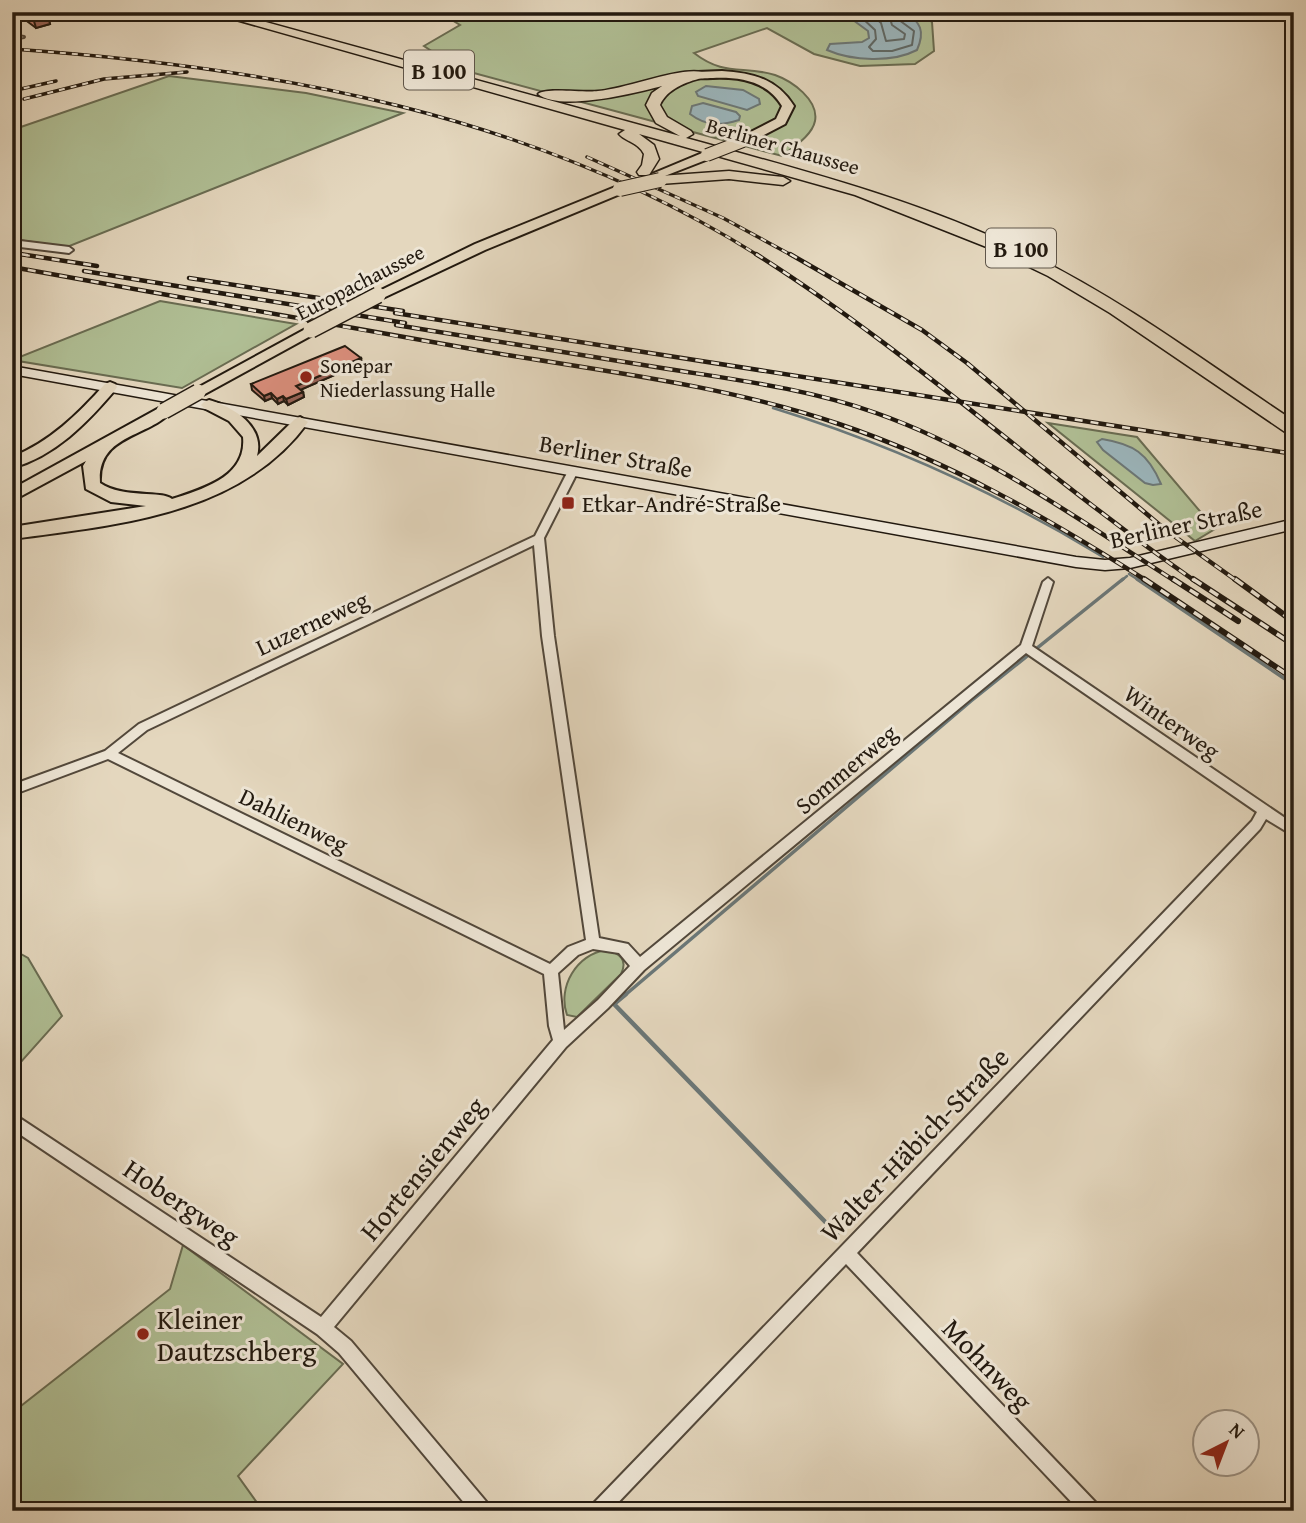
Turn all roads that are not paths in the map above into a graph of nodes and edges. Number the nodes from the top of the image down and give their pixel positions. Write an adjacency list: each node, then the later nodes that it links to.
1 (214, 12): 5 (highway, Berliner Chaussee / B 100)
2 (226, 12): 4 (highway, Berliner Chaussee / B 100)
3 (697, 75): 4 (highway); 6 (highway); 6 (main road, bridge)
4 (489, 84): 6 (highway, Berliner Chaussee / B 100)
5 (470, 85): 7 (highway); 9 (highway, Berliner Chaussee / B 100)
6 (710, 149): 7 (main road); 17 (highway, Berliner Chaussee / B 100)
7 (652, 176): 8 (highway, bridge); 9 (highway)
8 (621, 189): 12 (main road, Europachaussee, bridge)
9 (942, 221): 19 (highway, Berliner Chaussee / B 100)
10 (12, 243): 11 (street)
11 (69, 250)
12 (311, 330): 15 (main road, Europachaussee)
13 (12, 370): 14 (street, Berliner Straße)
14 (110, 387): 16 (street, Berliner Straße); 21 (main road)
15 (198, 391): 20 (main road, Europachaussee, bridge)
16 (209, 405): 18 (street, Berliner Straße); 23 (main road)
17 (1294, 417)
18 (300, 422): 22 (street, Berliner Straße); 23 (main road)
19 (1294, 430)
20 (116, 438): 24 (main road, Europachaussee); 25 (main road)
21 (12, 463)
22 (573, 471): 26 (street, Berliner Straße); 28 (street)
23 (220, 486): 25 (main road)
24 (12, 496)
25 (193, 497): 27 (main road)
26 (1294, 524)
27 (12, 533)
28 (539, 538): 31 (street, Luzerneweg); 35 (street)
29 (1048, 582): 30 (street)
30 (1030, 651): 33 (street, Winterweg); 36 (street, Sommerweg)
31 (109, 754): 32 (street); 37 (street, Dahlienweg)
32 (12, 790)
33 (1264, 811): 34 (street, Winterweg); 40 (street, Walter-Häbich-Straße)
34 (1294, 831)
35 (593, 943): 36 (street); 37 (street)
36 (639, 966): 38 (street, Sommerweg)
37 (551, 971): 38 (street)
38 (561, 1042): 41 (street, Hortensienweg)
39 (12, 1120): 41 (street, Hobergweg)
40 (846, 1253): 43 (street, Walter-Häbich-Straße); 44 (street, Mohnweg)
41 (323, 1328): 42 (street, Hobergweg)
42 (483, 1511)
43 (597, 1511)
44 (1092, 1511)

